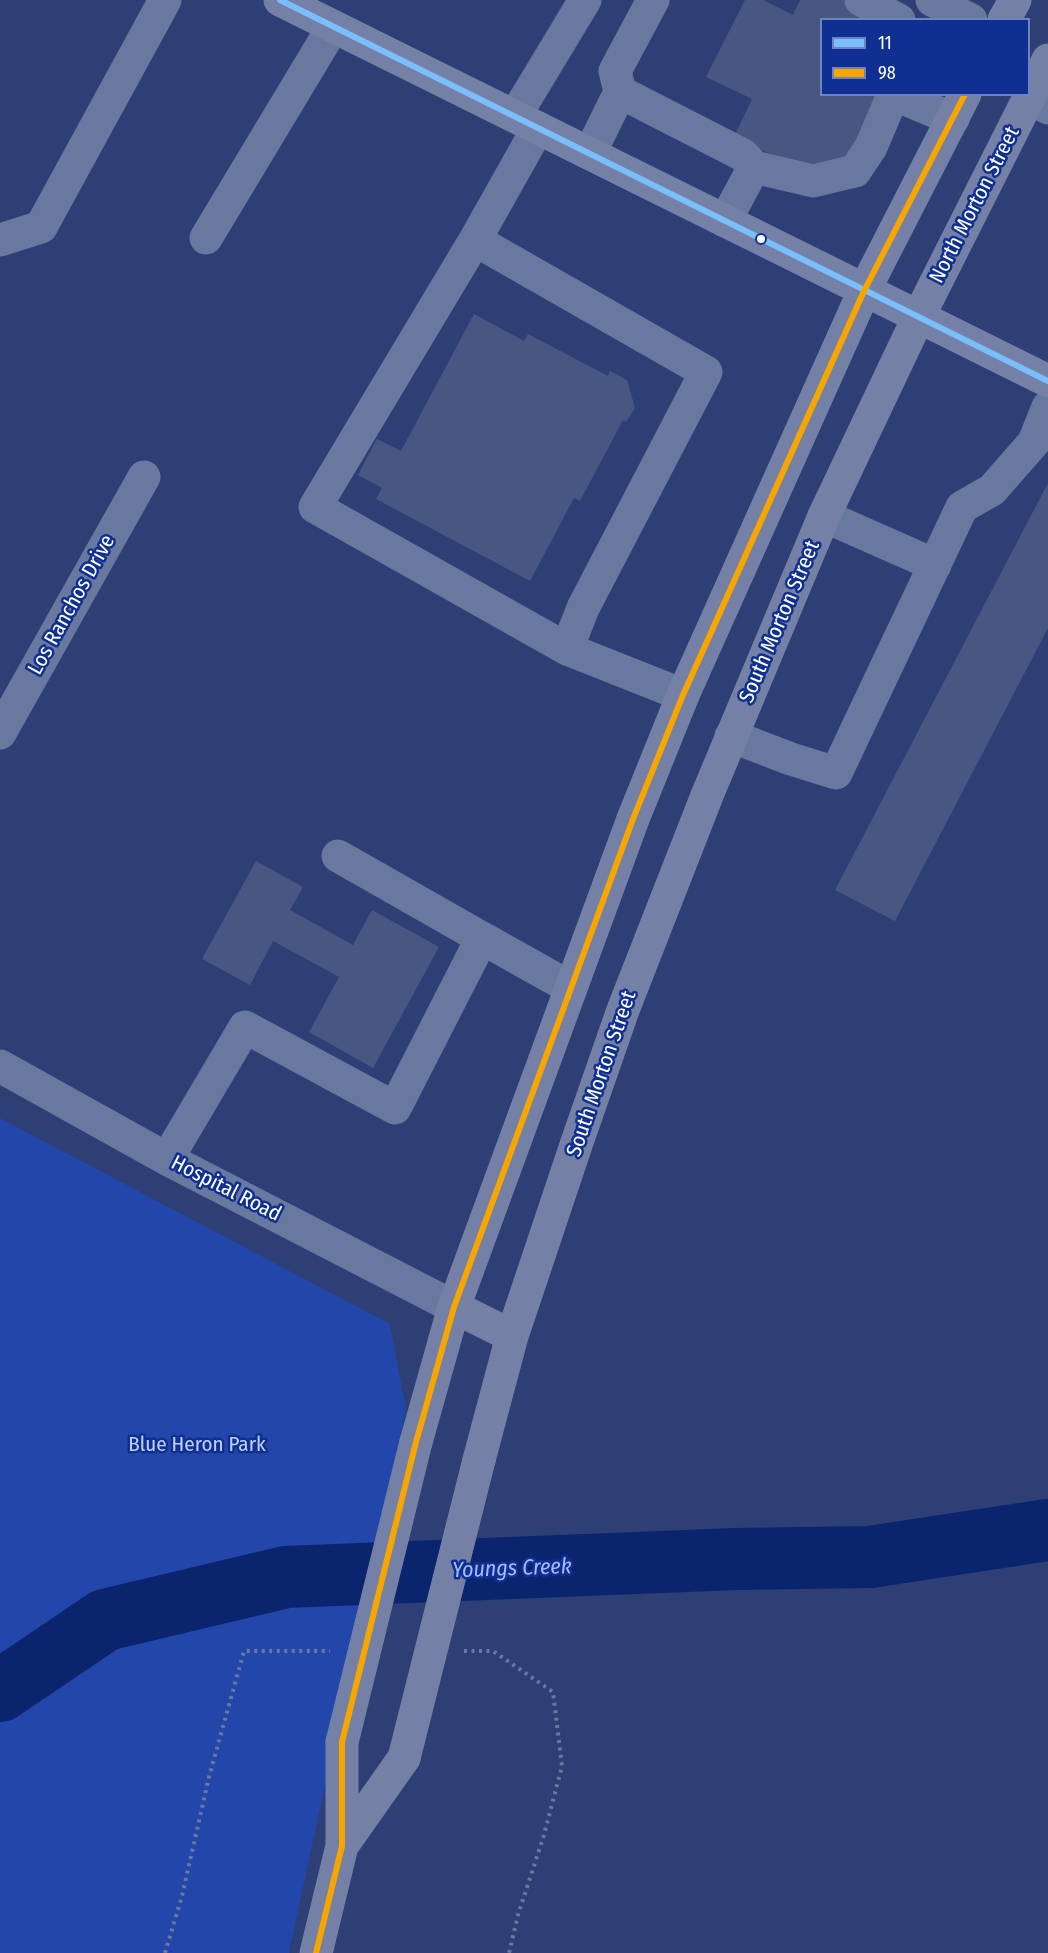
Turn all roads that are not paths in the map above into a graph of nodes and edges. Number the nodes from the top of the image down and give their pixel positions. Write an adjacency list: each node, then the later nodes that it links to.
1 (165, 0): 23 (street)
2 (280, 0): 11 (main road)
3 (585, 0): 18 (street)
4 (653, 0): 13 (street)
5 (861, 0): 8 (street)
6 (932, 0): 9 (street)
7 (1015, 0): 10 (main road)
8 (894, 18)
9 (962, 18)
10 (1005, 18)
11 (333, 27): 18 (main road); 22 (street)
12 (1048, 60): 16 (main road, North Morton Street)
13 (620, 92): 19 (street); 20 (street)
14 (893, 96): 20 (street)
15 (898, 96): 17 (street)
16 (1038, 103): 26 (main road, North Morton Street)
17 (959, 107): 25 (main road)
18 (526, 122): 19 (main road); 24 (street)
19 (590, 153): 21 (main road)
20 (754, 167): 21 (street)
21 (725, 221): 25 (main road)
22 (206, 238)
23 (0, 240)
24 (474, 240): 32 (street); 32 (street)
25 (864, 291): 26 (main road); 33 (main road, South Morton Street)
26 (918, 318): 27 (main road); 30 (main road, South Morton Street)
27 (1048, 381)
28 (1048, 407): 31 (street)
29 (144, 477): 34 (street, Los Ranchos Drive)
30 (824, 516): 31 (street); 35 (main road, South Morton Street)
31 (935, 565): 35 (street)
32 (567, 649): 33 (street)
33 (683, 695): 38 (main road, South Morton Street)
34 (0, 733)
35 (731, 736): 42 (main road, South Morton Street)
36 (338, 856): 37 (street)
37 (482, 938): 38 (street); 40 (street)
38 (571, 988): 41 (main road, South Morton Street)
39 (0, 1066): 40 (street, Hospital Road)
40 (167, 1159): 41 (street, Hospital Road)
41 (454, 1307): 42 (main road); 43 (main road, South Morton Street, bridge)
42 (512, 1336): 43 (main road, South Morton Street, bridge)
43 (342, 1846): 44 (main road, South Morton Street)
44 (316, 1953)

